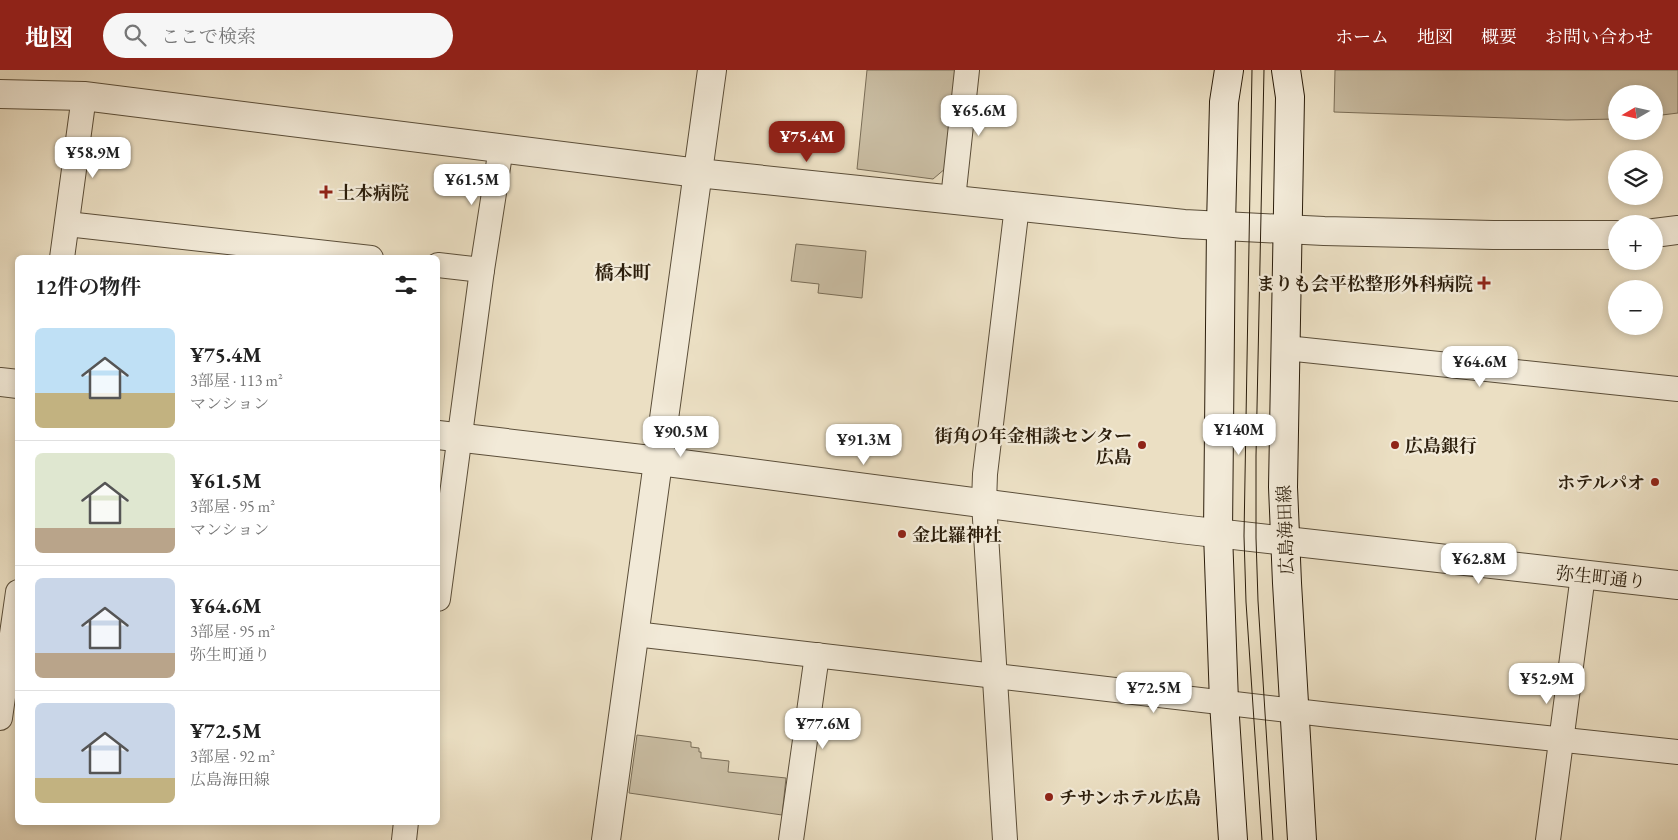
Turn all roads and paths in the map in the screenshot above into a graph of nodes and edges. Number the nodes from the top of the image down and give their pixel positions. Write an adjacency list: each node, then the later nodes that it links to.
1 (712, 70): 8 (street)
2 (967, 70): 9 (street)
3 (1229, 70): 12 (street)
4 (1286, 70): 13 (street, 広島海田線)
5 (0, 94): 6 (street)
6 (84, 96): 7 (street); 11 (street)
7 (501, 148): 8 (street); 20 (street)
8 (698, 173): 9 (street); 26 (street)
9 (952, 199): 10 (street)
10 (1018, 206): 12 (street); 27 (street)
11 (67, 224): 17 (street); 18 (street)
12 (1221, 225): 13 (street); 28 (street)
13 (1287, 229): 16 (street); 21 (street, 広島海田線)
14 (1678, 230): 15 (street)
15 (1663, 232)
16 (1608, 235)
17 (62, 255)
18 (344, 255)
19 (440, 265): 20 (street)
20 (482, 270): 25 (street)
21 (1286, 348): 24 (street); 29 (street, 広島海田線)
22 (0, 382): 23 (street)
23 (15, 384)
24 (1678, 389)
25 (449, 436): 26 (street, 弥生町通り); 30 (street)
26 (658, 461): 27 (street, 弥生町通り); 34 (street)
27 (984, 504): 28 (street, 弥生町通り); 37 (street)
28 (1218, 534): 29 (street, 弥生町通り); 38 (street)
29 (1285, 542): 31 (street, 弥生町通り); 39 (street, 広島海田線)
30 (440, 569)
31 (1582, 575): 32 (street, 弥生町通り); 41 (street)
32 (1678, 585)
33 (15, 608): 36 (street)
34 (635, 634): 35 (street); 45 (street)
35 (817, 655): 37 (street); 46 (street)
36 (4, 667): 40 (street)
37 (994, 676): 38 (street); 47 (street)
38 (1224, 702): 39 (street); 48 (street)
39 (1295, 710): 41 (street); 49 (street, 広島海田線)
40 (0, 718)
41 (1562, 740): 42 (street); 50 (street)
42 (1678, 752)
43 (406, 825): 44 (street)
44 (404, 840)
45 (606, 840)
46 (792, 840)
47 (1005, 840)
48 (1233, 840)
49 (1302, 840)
50 (1548, 840)

